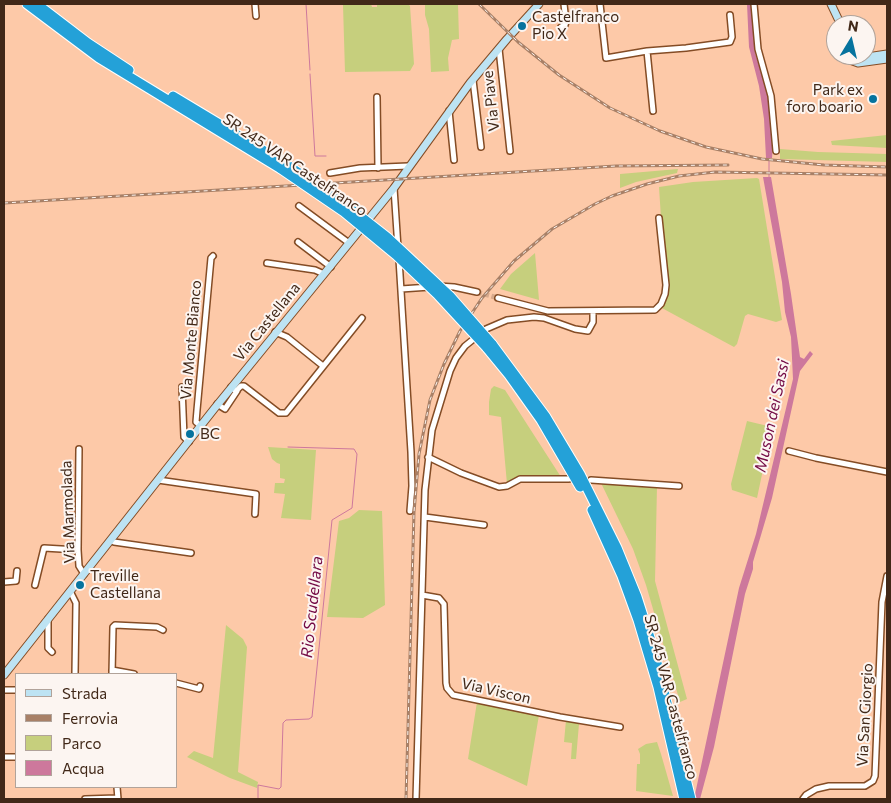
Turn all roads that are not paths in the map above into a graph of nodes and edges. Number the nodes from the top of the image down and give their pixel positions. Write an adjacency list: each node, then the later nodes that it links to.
1 (27, 4): 15 (highway, SR 245 VAR Castelfranco)
2 (37, 4): 15 (highway, SR 245 VAR Castelfranco)
3 (255, 4): 12 (street)
4 (539, 4): 16 (street, Via Piave)
5 (564, 4): 14 (street)
6 (600, 4): 17 (street)
7 (754, 4): 24 (street)
8 (831, 4): 9 (street)
9 (834, 12): 10 (street); 11 (street)
10 (835, 15)
11 (836, 15)
12 (256, 16)
13 (730, 16): 17 (street)
14 (561, 27)
15 (84, 44): 44 (highway, SR 245 VAR Castelfranco, bridge)
16 (499, 48): 18 (street, Via Piave); 23 (street, Via Piave)
17 (646, 51): 21 (street)
18 (473, 80): 20 (street, Via Piave); 22 (street, Via Piave)
19 (376, 96): 27 (street)
20 (449, 111): 25 (street); 26 (street, Via Piave)
21 (653, 111)
22 (481, 146)
23 (510, 151)
24 (776, 151)
25 (454, 160)
26 (408, 166): 27 (street); 29 (street, Via Piave)
27 (378, 168): 28 (street)
28 (330, 173)
29 (396, 185): 33 (street, Via Castellana); 38 (street)
30 (299, 206): 33 (street)
31 (660, 218): 41 (street)
32 (298, 242): 36 (street)
33 (349, 243): 36 (street, Via Castellana)
34 (213, 256): 48 (street, Via Monte Bianco)
35 (267, 263): 37 (street)
36 (330, 267): 37 (street, Via Castellana)
37 (324, 274): 43 (street, Via Castellana)
38 (401, 289): 39 (street); 58 (street)
39 (477, 292)
40 (498, 298): 41 (street)
41 (593, 311): 52 (street)
42 (362, 318): 45 (street)
43 (275, 332): 45 (street); 47 (street, Via Castellana)
44 (489, 346): 86 (highway, SR 245 VAR Castelfranco); 87 (highway, SR 245 VAR Castelfranco)
45 (323, 366): 47 (street)
46 (182, 388): 49 (street)
47 (234, 389): 48 (street, Via Castellana)
48 (201, 426): 49 (street, Via Castellana)
49 (189, 442): 55 (street, Via Castellana)
50 (79, 449): 63 (street, Via Marmolada)
51 (789, 451): 53 (street)
52 (428, 457): 54 (street); 60 (street)
53 (887, 472)
54 (569, 479)
55 (158, 480): 59 (street); 62 (street, Via Castellana)
56 (591, 480): 57 (street)
57 (679, 486)
58 (410, 510)
59 (255, 514)
60 (424, 517): 61 (street); 71 (street)
61 (484, 525)
62 (111, 540): 64 (street); 66 (street, Via Castellana)
63 (78, 550): 66 (street, Via Marmolada); 69 (street)
64 (191, 553)
65 (17, 571): 68 (street)
66 (84, 574): 70 (street, Via Castellana)
67 (887, 576): 88 (street, Via San Giorgio)
68 (4, 582)
69 (35, 585)
70 (70, 591): 72 (street, Via Castellana); 73 (street)
71 (422, 595): 82 (street, Via Viscon); 85 (street)
72 (63, 600): 73 (street); 74 (street, Via Castellana)
73 (75, 609): 78 (street)
74 (48, 619): 76 (street); 79 (street, Via Castellana)
75 (163, 630): 77 (street)
76 (52, 652)
77 (112, 672)
78 (75, 673)
79 (4, 675)
80 (178, 684): 81 (street)
81 (200, 686)
82 (620, 727)
83 (85, 799): 84 (street)
84 (118, 799)
85 (416, 799)
86 (684, 799)
87 (691, 799)
88 (803, 799)

